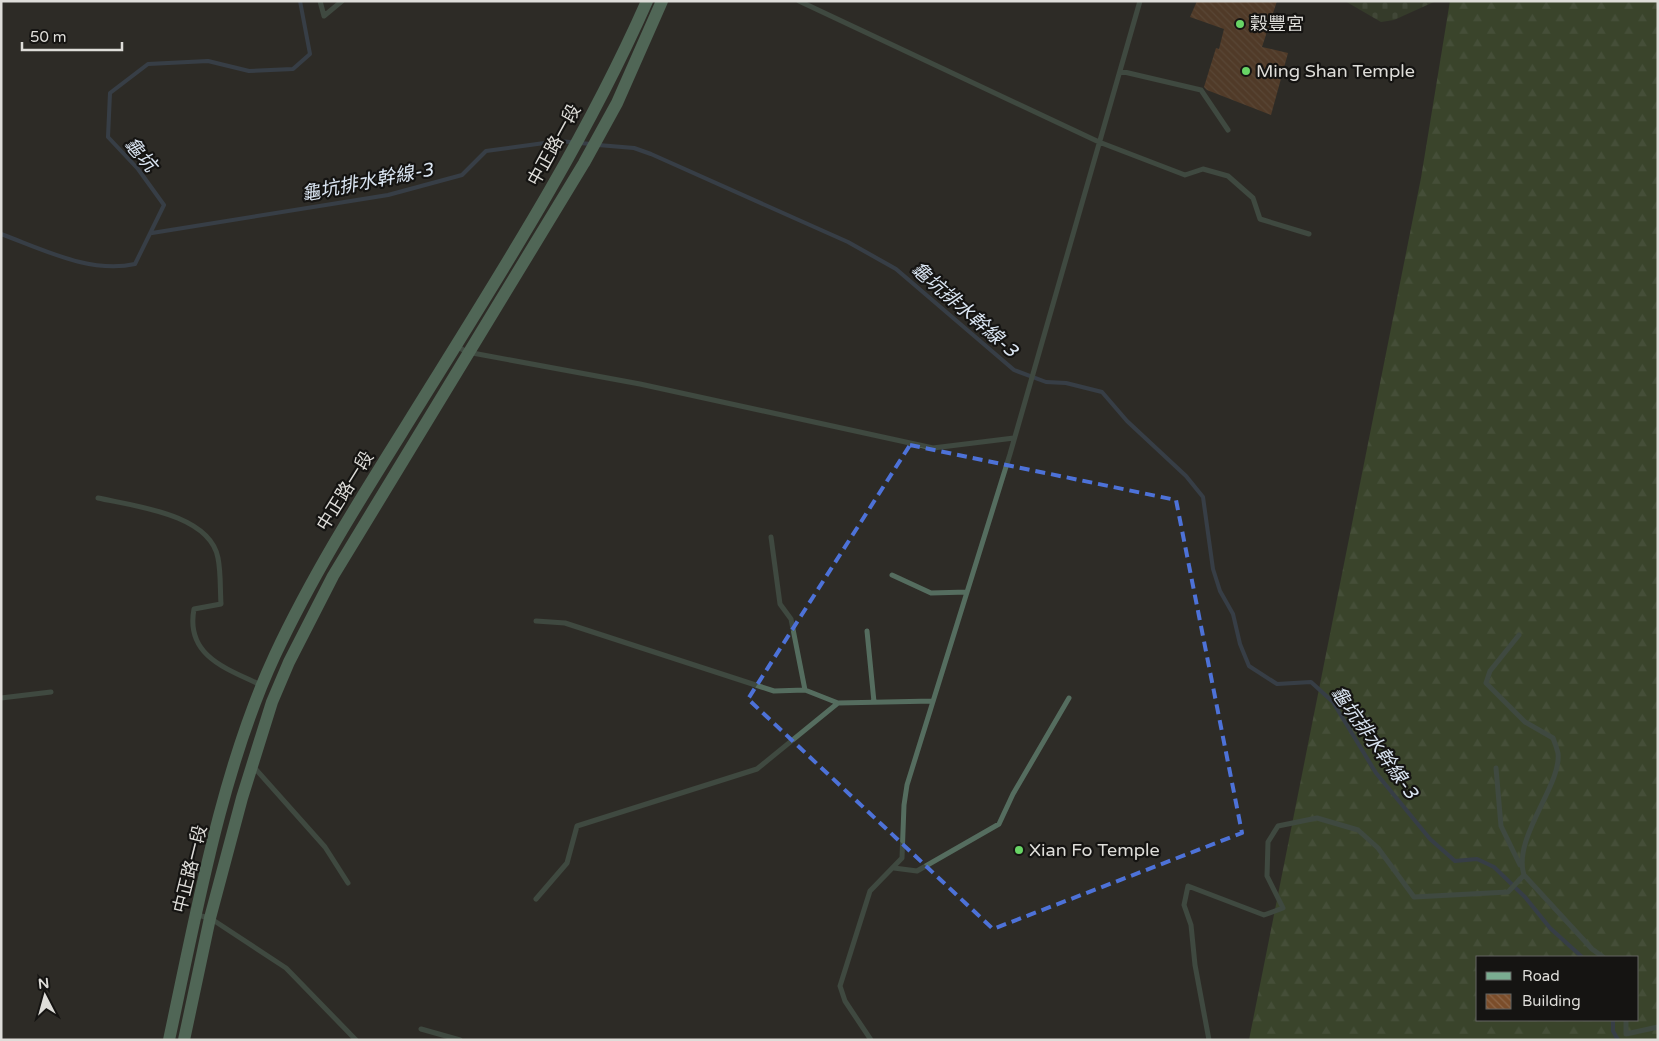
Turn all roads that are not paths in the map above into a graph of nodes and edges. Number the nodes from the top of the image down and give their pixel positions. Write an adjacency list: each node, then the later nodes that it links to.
1 (320, 1): 2 (lane)
2 (342, 1)
3 (647, 1): 11 (main road, 中正路一段)
4 (662, 1): 12 (main road, 中正路一段)
5 (799, 1): 9 (lane)
6 (1140, 1): 7 (lane)
7 (1120, 71): 8 (lane); 9 (lane)
8 (1228, 130)
9 (1099, 142): 10 (lane); 13 (lane)
10 (1309, 234)
11 (456, 345): 12 (lane); 21 (main road, 中正路一段)
12 (467, 352): 13 (lane); 29 (main road, 中正路一段)
13 (1014, 438): 17 (lane)
14 (98, 498): 21 (lane)
15 (771, 536): 22 (lane)
16 (892, 575): 17 (lane)
17 (967, 592): 26 (lane)
18 (536, 621): 22 (lane)
19 (867, 631): 27 (lane)
20 (1519, 635): 31 (lane)
21 (262, 685): 36 (main road, 中正路一段)
22 (805, 690): 28 (lane)
23 (51, 692): 24 (lane)
24 (1, 698)
25 (1069, 698): 32 (lane)
26 (933, 701): 27 (lane); 32 (lane)
27 (874, 702): 28 (lane)
28 (838, 704): 35 (lane)
29 (252, 765): 34 (lane); 37 (main road, 中正路一段)
30 (1496, 768): 31 (lane)
31 (1521, 865): 33 (lane)
32 (894, 868): 42 (lane)
33 (1524, 875): 38 (lane); 49 (lane)
34 (348, 882)
35 (536, 899)
36 (196, 915): 37 (lane); 43 (main road, 中正路一段)
37 (210, 918): 44 (main road, 中正路一段); 45 (lane)
38 (1602, 956)
39 (1626, 1021): 40 (lane)
40 (1658, 1027)
41 (421, 1029): 46 (lane)
42 (866, 1033): 47 (lane); 48 (lane)
43 (169, 1040)
44 (184, 1040)
45 (356, 1040)
46 (460, 1040)
47 (863, 1040)
48 (871, 1040)
49 (1209, 1040)

